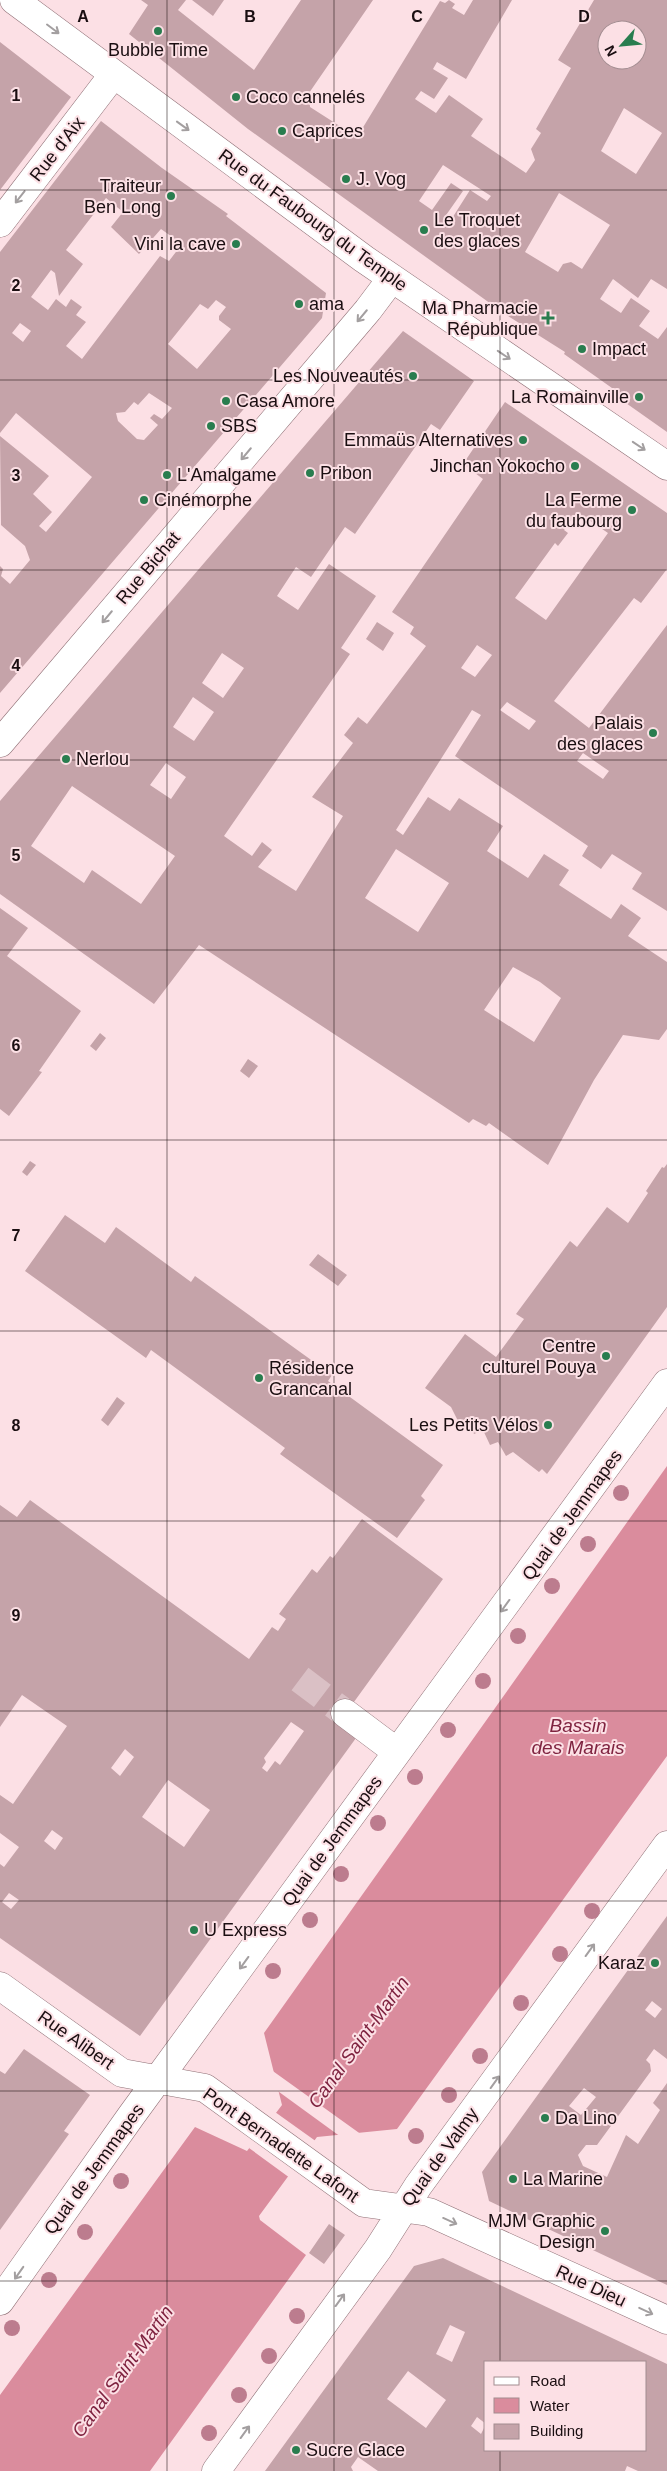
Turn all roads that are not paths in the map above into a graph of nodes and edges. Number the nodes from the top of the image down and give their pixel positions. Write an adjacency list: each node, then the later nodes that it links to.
1 (14, 0): 2 (street, Rue du Faubourg du Temple, one-way to 2)
2 (113, 75): 3 (street, Rue d'Aix, one-way to 3); 4 (street, Rue du Faubourg du Temple, one-way to 4)
3 (0, 223)
4 (392, 278): 5 (street, Rue du Faubourg du Temple, one-way to 5); 6 (street, Rue Bichat, one-way to 6)
5 (667, 466)
6 (0, 743)
7 (667, 1383): 9 (street, Quai de Jemmapes, one-way to 9)
8 (345, 1713): 9 (street)
9 (397, 1752): 12 (street, Quai de Jemmapes, one-way to 12)
10 (667, 1845): 13 (street, Quai de Valmy, one-way to 10)
11 (0, 1986): 12 (street, Rue Alibert)
12 (158, 2080): 13 (street, Pont Bernadette Lafont); 14 (street, Quai de Jemmapes, one-way to 14)
13 (404, 2207): 15 (street, Rue Dieu, one-way to 15); 16 (street, Quai de Valmy, one-way to 13)
14 (0, 2301)
15 (667, 2320)
16 (216, 2471)

